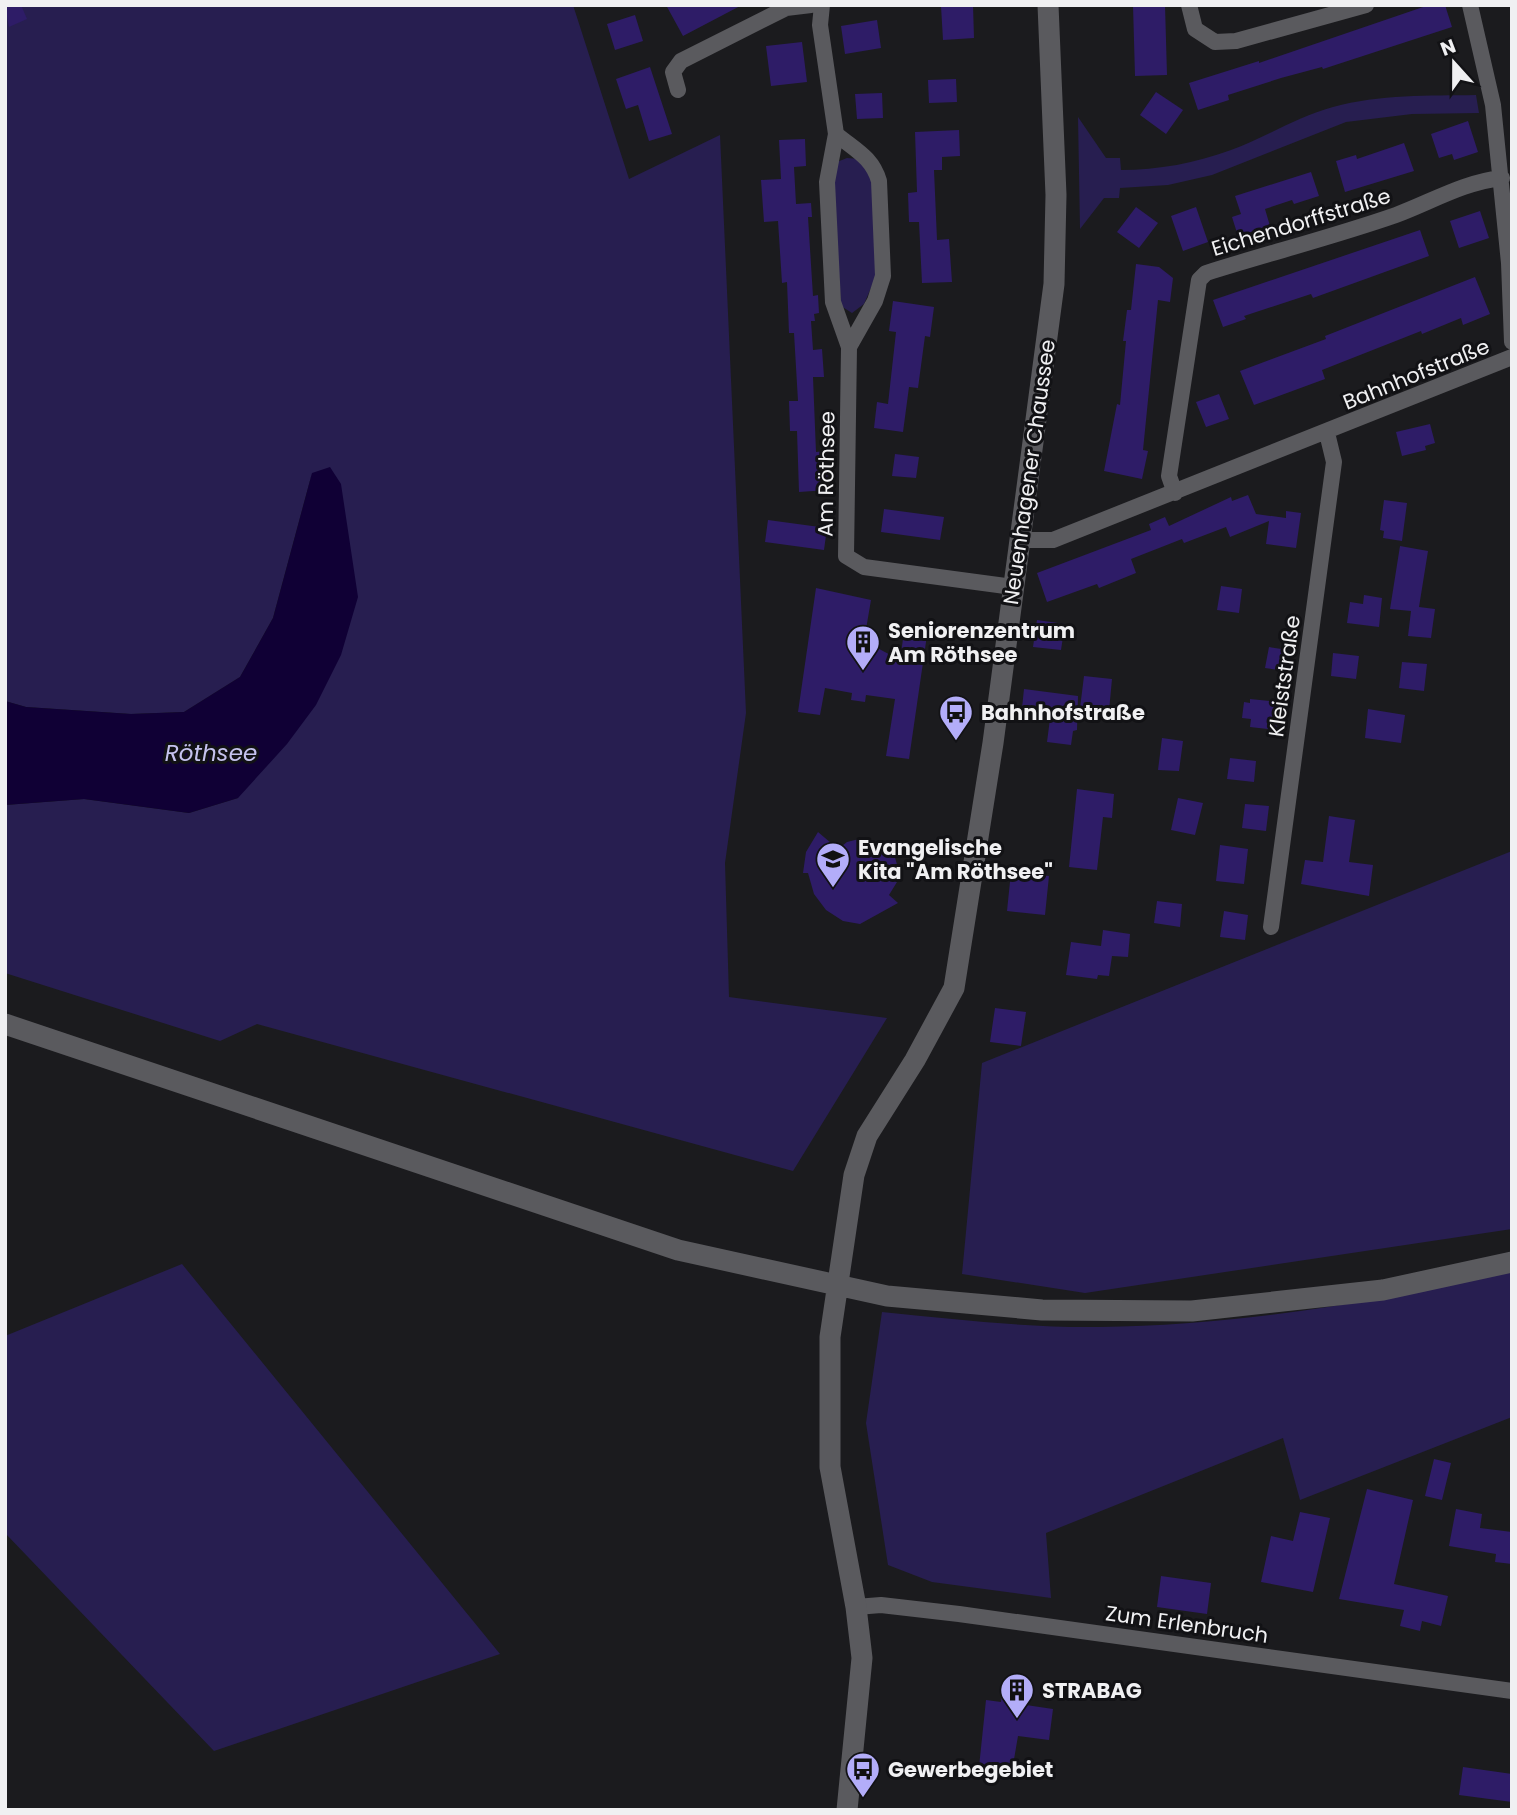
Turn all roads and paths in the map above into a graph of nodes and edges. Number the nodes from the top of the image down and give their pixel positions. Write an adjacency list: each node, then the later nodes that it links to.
1 (811, 5): 7 (street)
2 (822, 5): 8 (street, Am Röthsee)
3 (1048, 5): 15 (street, Neuenhagener Chaussee)
4 (1189, 5): 5 (street)
5 (1366, 5)
6 (1470, 5): 9 (street)
7 (678, 90)
8 (836, 134): 11 (street, Am Röthsee); 11 (street, Am Röthsee)
9 (1502, 178): 10 (street); 14 (street, Eichendorffstraße)
10 (1512, 342)
11 (849, 347): 16 (street, Am Röthsee)
12 (1512, 357): 13 (street, Bahnhofstraße)
13 (1326, 432): 14 (street, Bahnhofstraße); 17 (street, Kleiststraße)
14 (1175, 493): 15 (street, Bahnhofstraße)
15 (1021, 540): 16 (street, Neuenhagener Chaussee)
16 (1013, 587): 20 (street, Neuenhagener Chaussee)
17 (1271, 927)
18 (5, 1024): 20 (street)
19 (1512, 1262): 20 (street)
20 (838, 1285): 21 (street, Neuenhagener Chaussee)
21 (856, 1606): 22 (street, Zum Erlenbruch); 23 (street, Neuenhagener Chaussee)
22 (1512, 1691)
23 (847, 1810)

